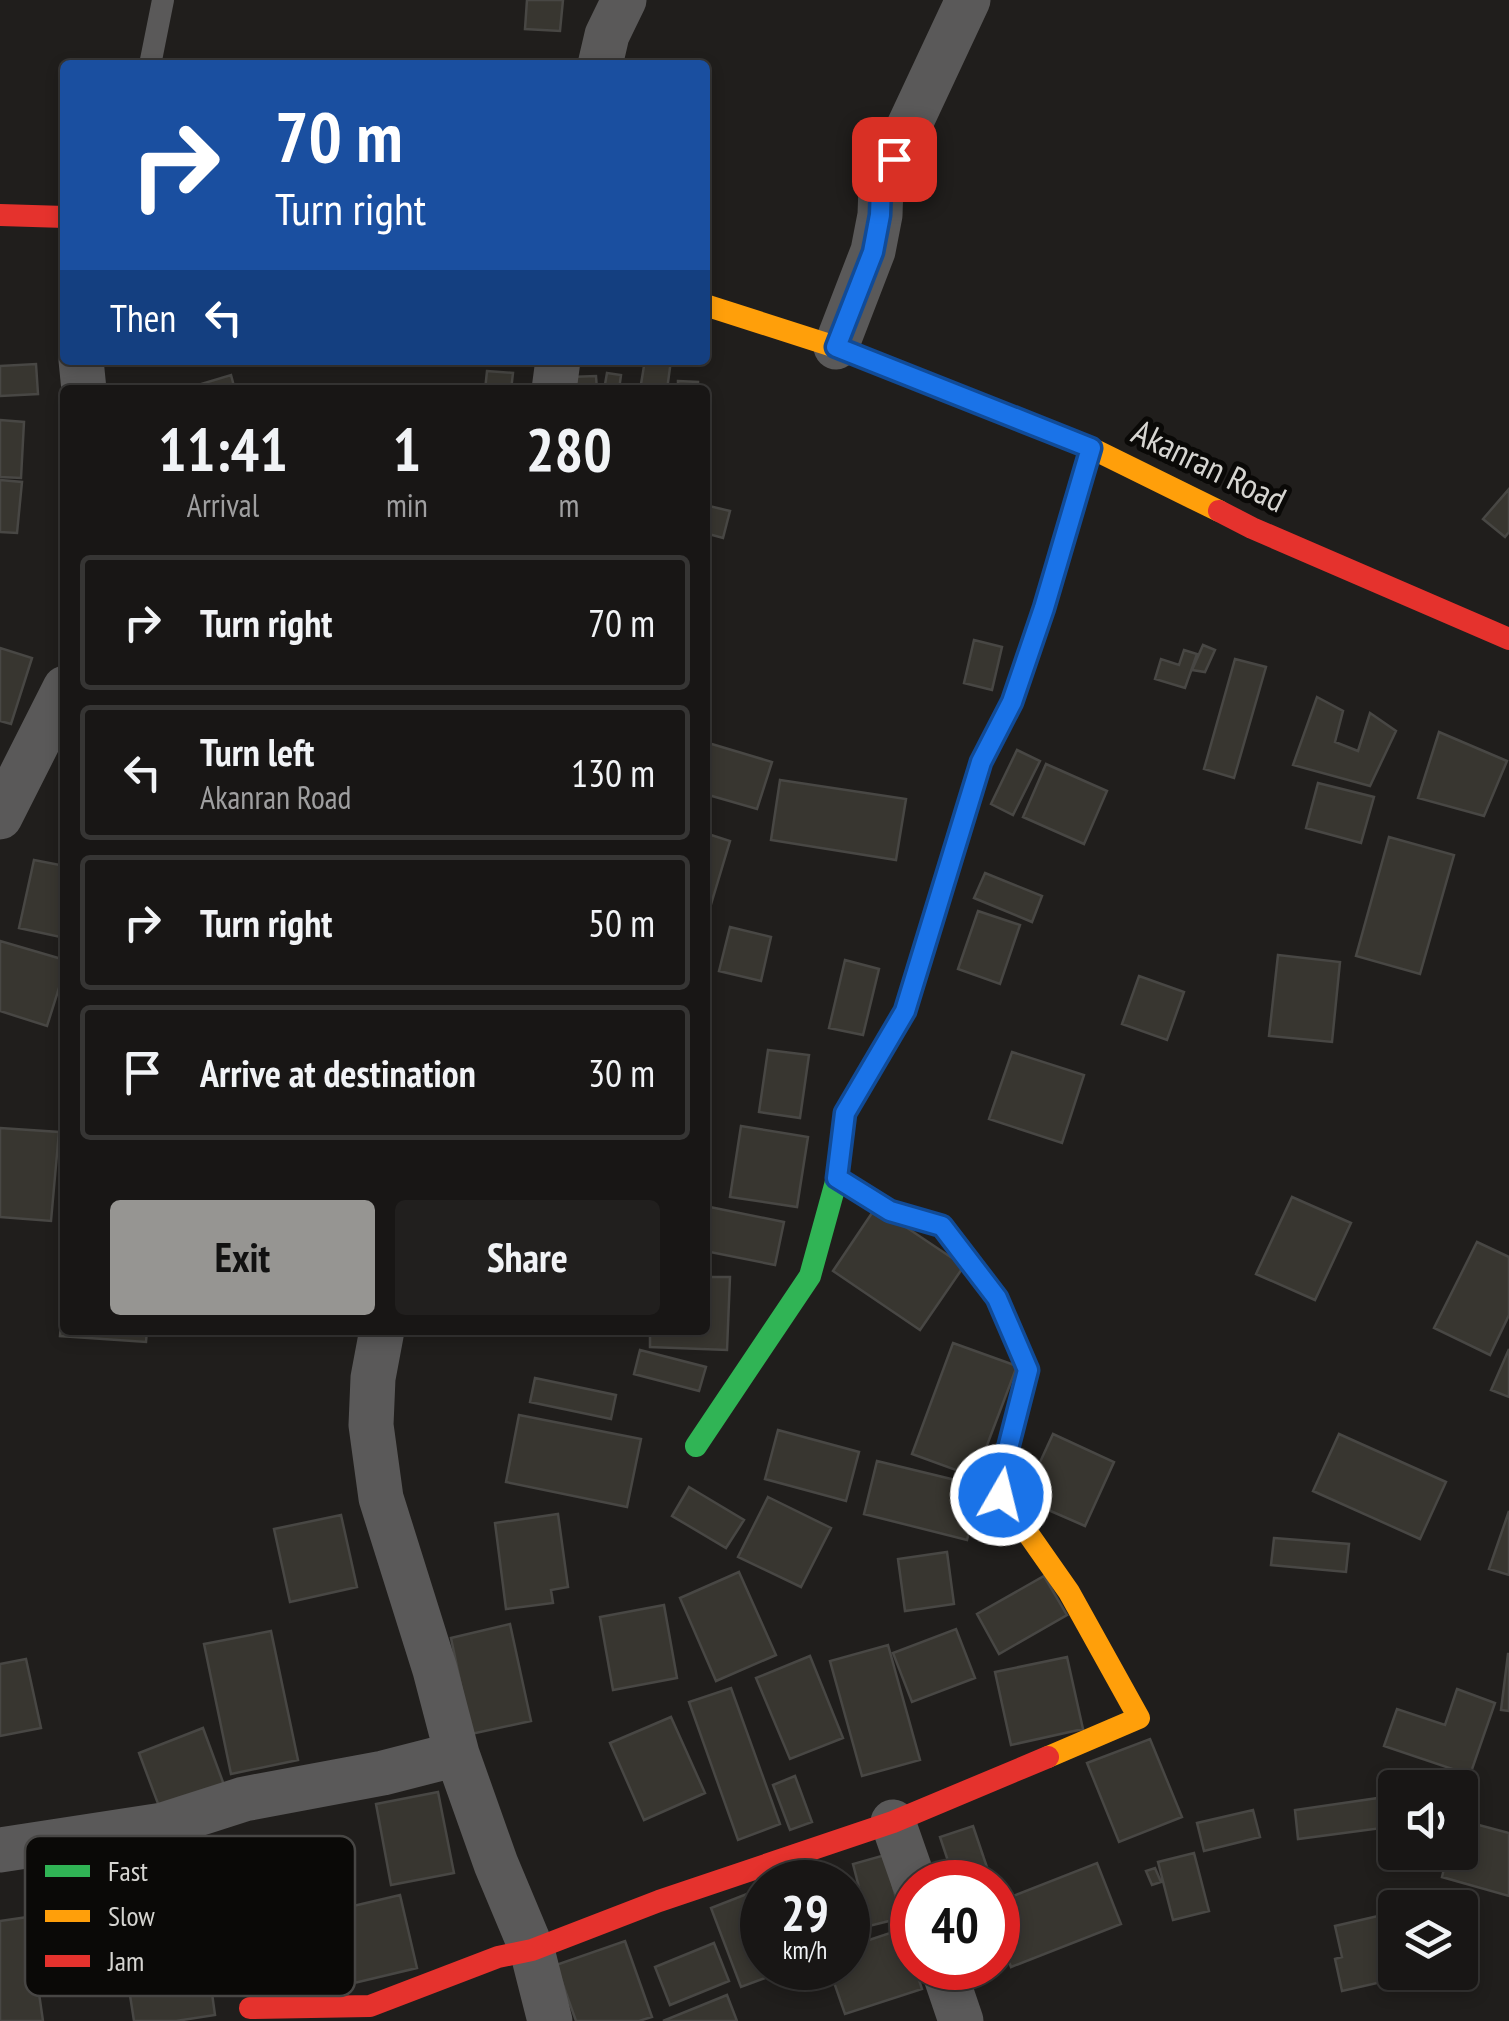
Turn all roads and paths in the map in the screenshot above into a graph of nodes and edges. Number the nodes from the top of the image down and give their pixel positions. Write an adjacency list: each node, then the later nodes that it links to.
1 (163, 0): 4 (lane)
2 (624, 0): 5 (street)
3 (968, 0): 9 (street)
4 (151, 60)
5 (601, 60)
6 (0, 215): 7 (street)
7 (60, 216)
8 (710, 307): 9 (street, Akanran Road)
9 (836, 347): 10 (street, Akanran Road)
10 (1091, 448): 11 (street, Akanran Road); 14 (street)
11 (1509, 639)
12 (60, 698): 13 (street)
13 (0, 817)
14 (837, 1178): 16 (street); 18 (street)
15 (381, 1335): 17 (street)
16 (696, 1446)
17 (457, 1754): 19 (street); 23 (street)
18 (893, 1822): 22 (street); 23 (street)
19 (95, 1836)
20 (25, 1846): 21 (street)
21 (0, 1850)
22 (906, 1860)
23 (532, 1950): 26 (street); 27 (street)
24 (950, 1990): 28 (street)
25 (250, 2008): 26 (street)
26 (371, 2014)
27 (550, 2021)
28 (961, 2021)

